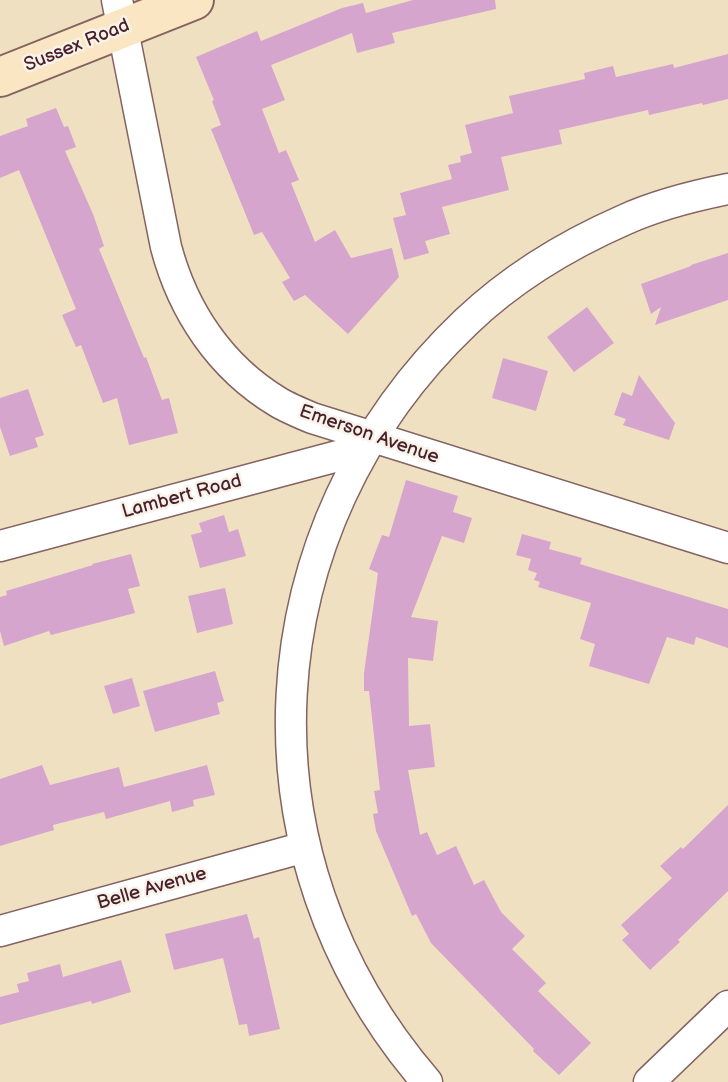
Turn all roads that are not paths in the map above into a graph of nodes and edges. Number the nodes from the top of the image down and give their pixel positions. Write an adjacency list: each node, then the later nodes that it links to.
1 (194, 0): 2 (street, Sussex Road)
2 (121, 14): 3 (street, Sussex Road); 5 (street, Emerson Avenue)
3 (0, 77)
4 (728, 189): 5 (street)
5 (367, 443): 6 (street, Lambert Road); 7 (street, Emerson Avenue); 8 (street)
6 (0, 546)
7 (728, 548)
8 (305, 847): 9 (street, Belle Avenue); 11 (street)
9 (0, 932)
10 (728, 1006): 12 (street)
11 (427, 1082)
12 (649, 1082)

